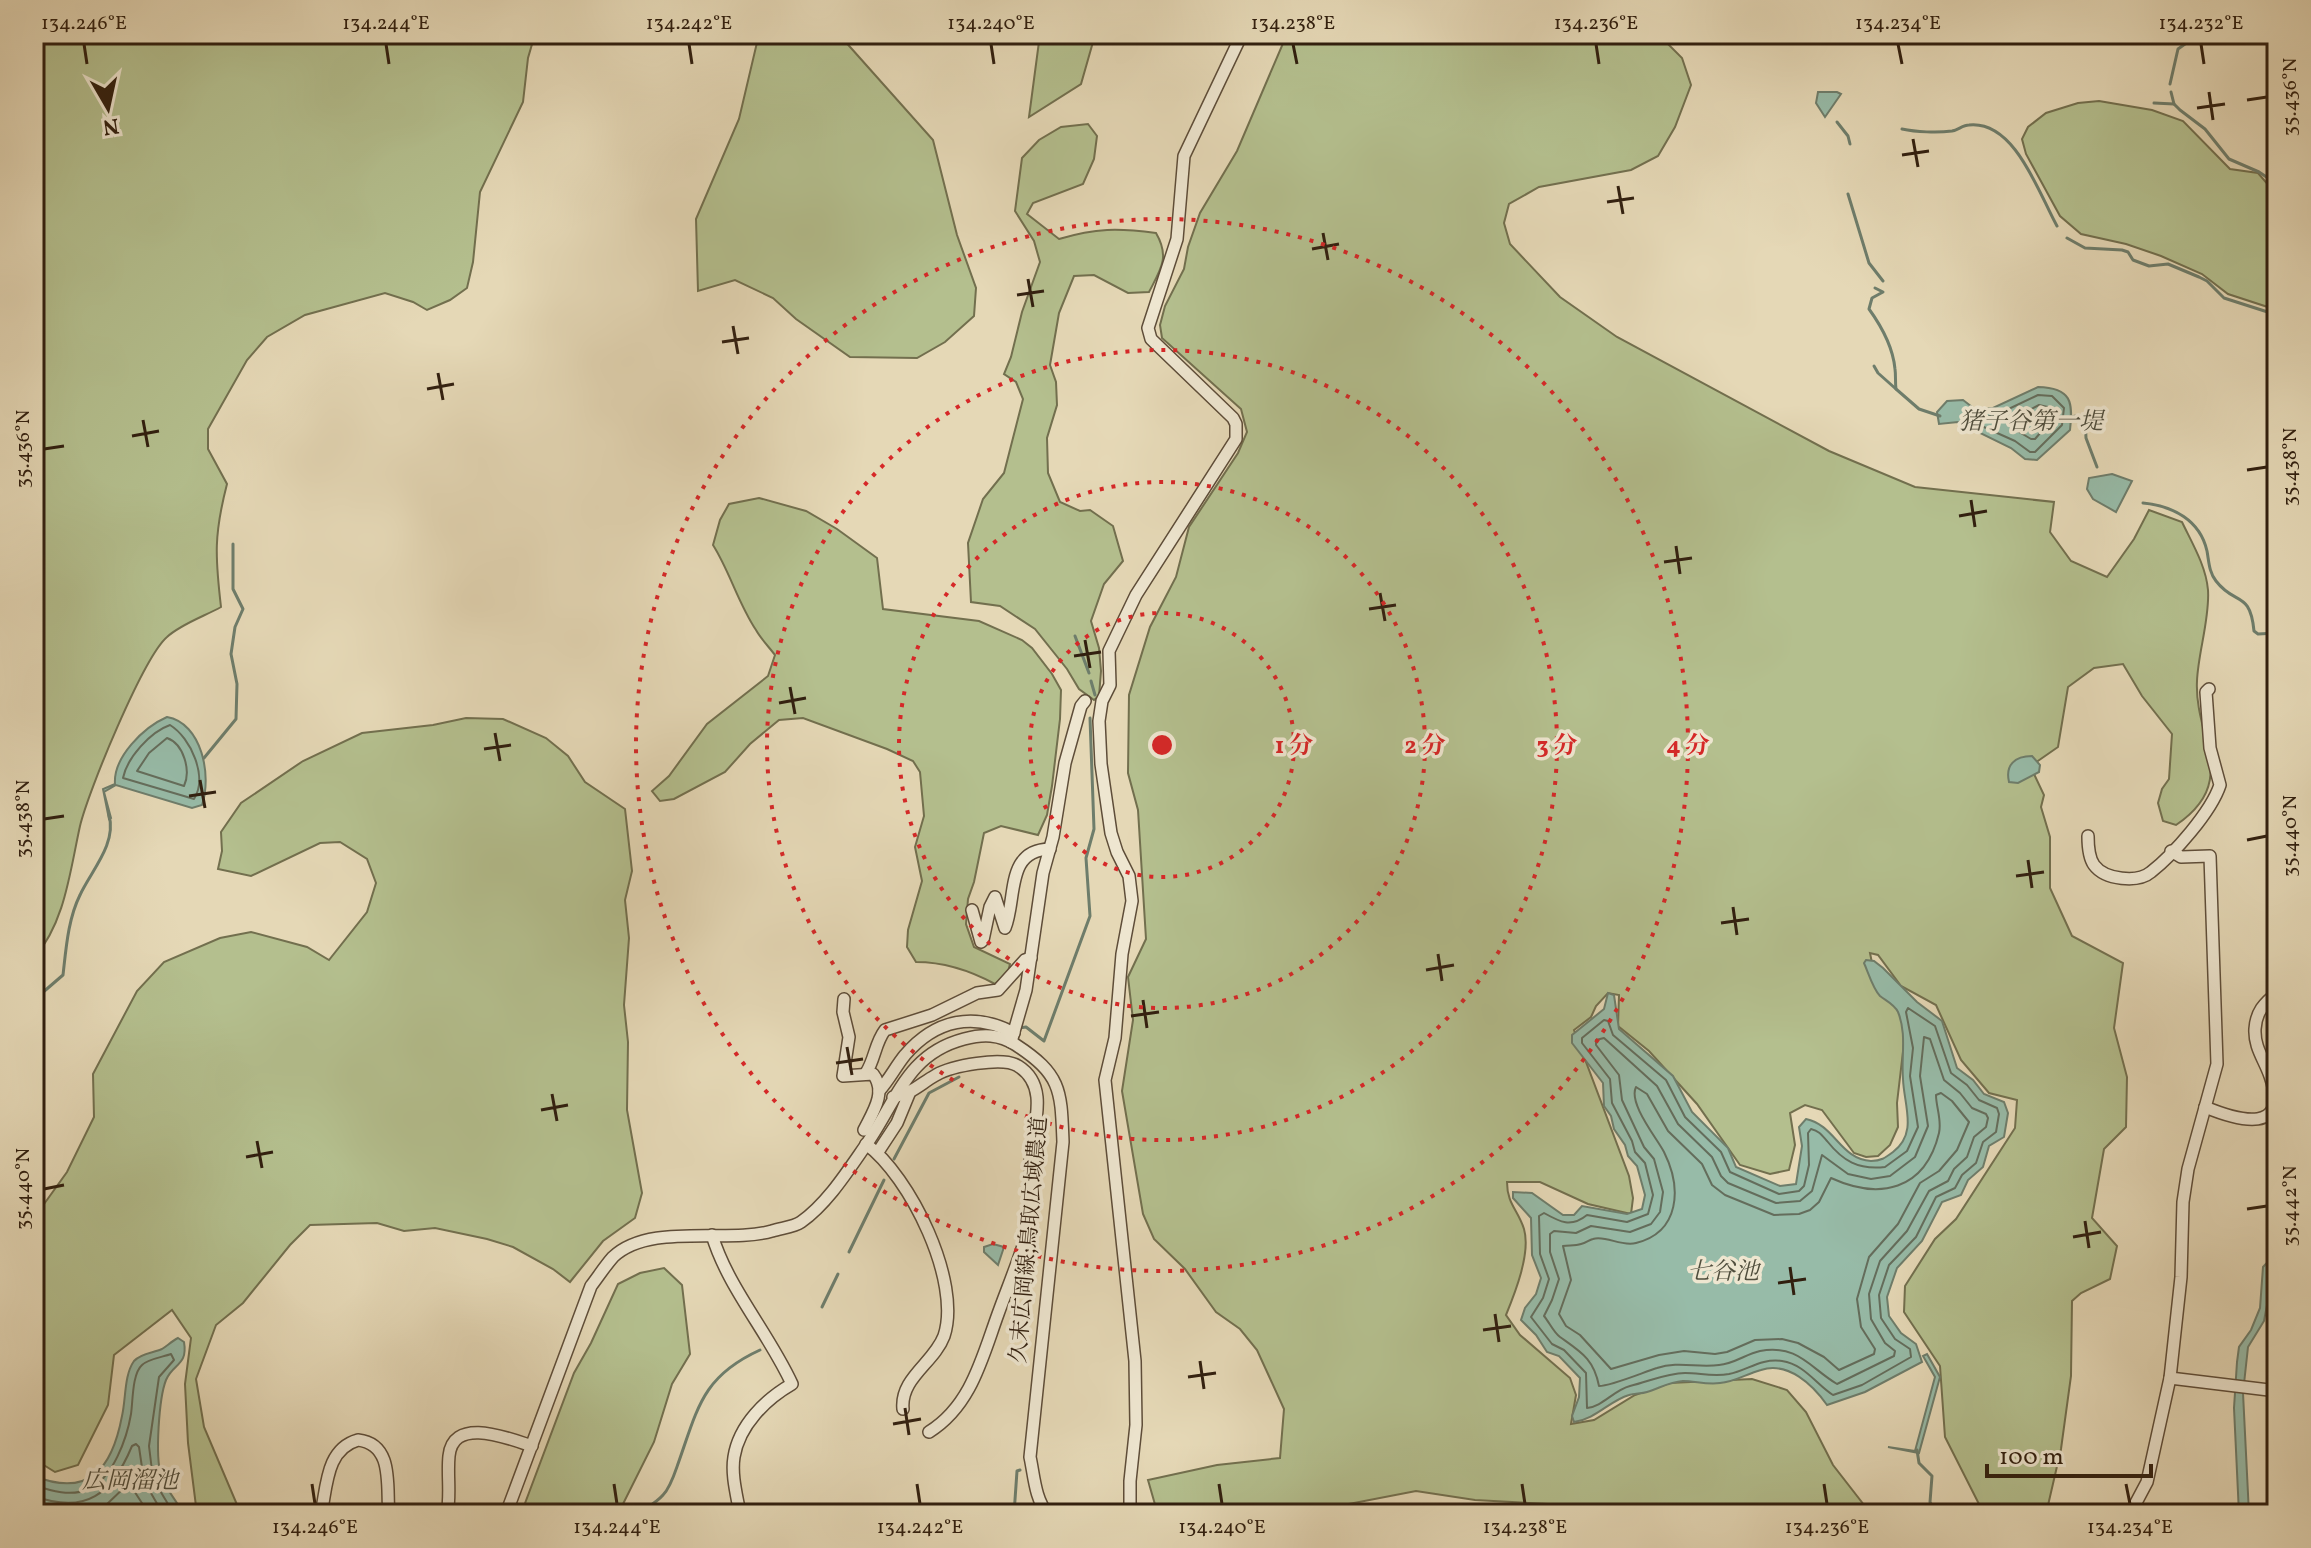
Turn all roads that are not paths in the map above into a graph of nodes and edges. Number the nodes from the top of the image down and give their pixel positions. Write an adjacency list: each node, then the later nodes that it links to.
1 (1242, 34): 32 (street)
2 (2209, 689): 6 (street)
3 (1085, 701): 5 (street)
4 (2088, 836): 6 (street)
5 (1050, 849): 7 (street); 8 (street)
6 (2171, 851): 16 (street)
7 (972, 910)
8 (1031, 958): 11 (street); 12 (street)
9 (2277, 993): 16 (street)
10 (844, 999): 12 (street)
11 (1012, 1037): 13 (street); 15 (street); 31 (street, 久末広岡線;鳥取広域農道)
12 (866, 1073): 13 (street)
13 (879, 1091): 17 (street)
14 (909, 1094): 15 (street); 19 (street); 24 (street)
15 (893, 1097): 18 (street)
16 (2205, 1107): 21 (street)
17 (864, 1130)
18 (866, 1144): 19 (street); 20 (street)
19 (878, 1152): 23 (street)
20 (712, 1235): 25 (street); 30 (street)
21 (2170, 1378): 22 (street); 33 (street)
22 (2277, 1391)
23 (903, 1409)
24 (929, 1432)
25 (532, 1446): 28 (street); 29 (street)
26 (321, 1514): 27 (street)
27 (389, 1514)
28 (447, 1514)
29 (506, 1514)
30 (740, 1514)
31 (1048, 1514)
32 (1130, 1514)
33 (2130, 1514)

